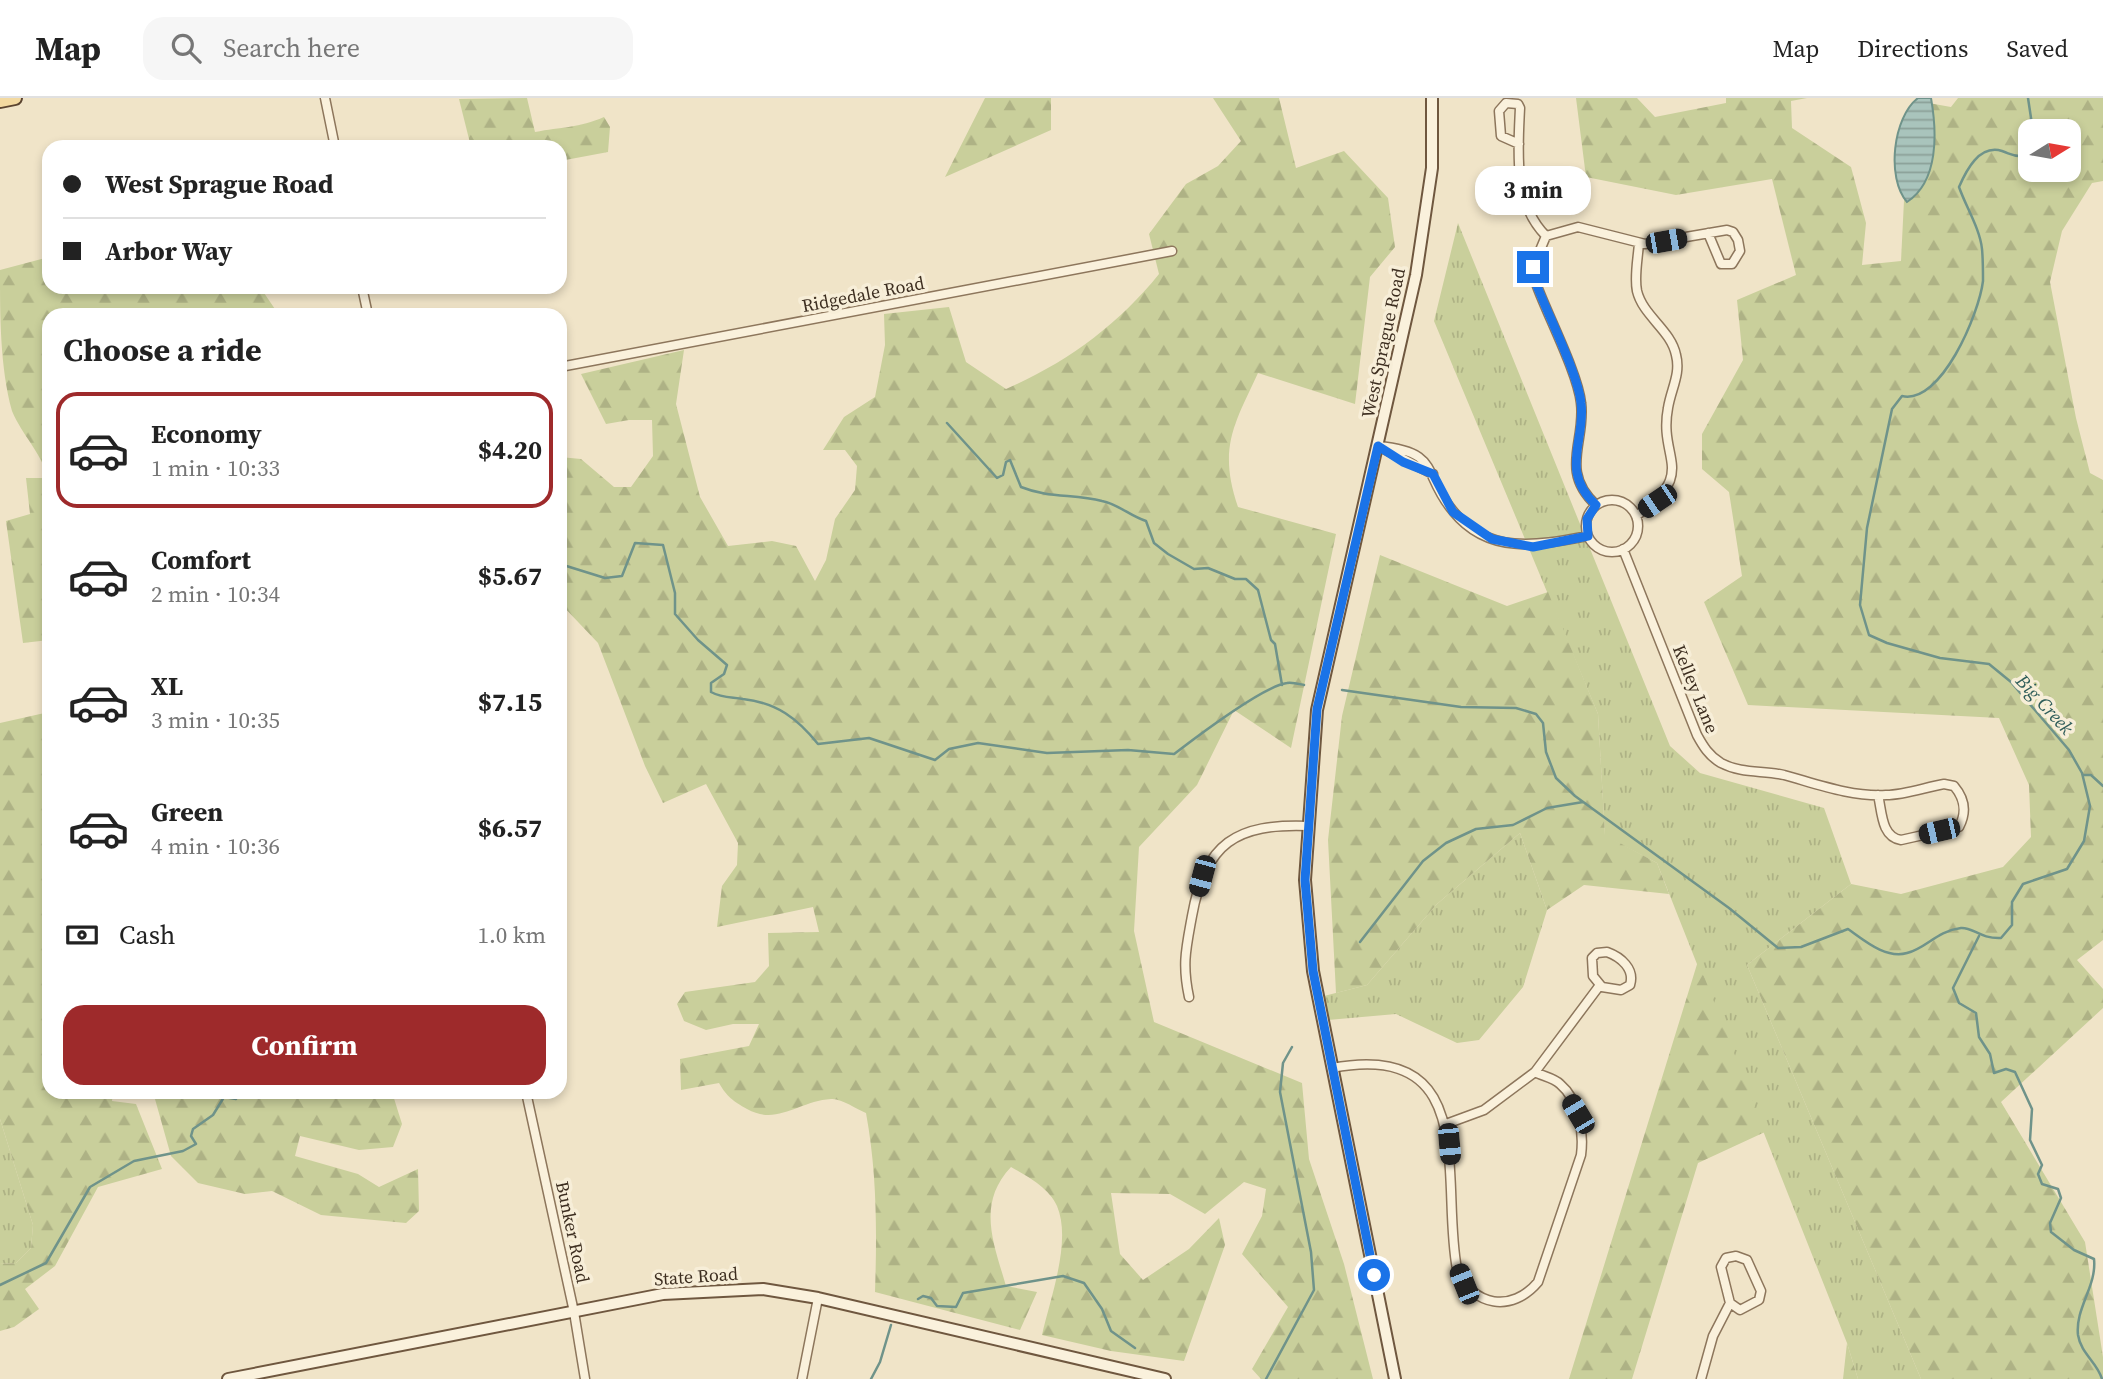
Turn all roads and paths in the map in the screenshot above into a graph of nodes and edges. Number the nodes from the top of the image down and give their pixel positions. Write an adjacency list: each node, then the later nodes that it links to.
1 (15, 98): 4 (main road)
2 (325, 98): 5 (street)
3 (1432, 98): 12 (street, West Sprague Road)
4 (0, 101)
5 (334, 140)
6 (1518, 144): 6 (street); 8 (street)
7 (1708, 233): 7 (street); 9 (street)
8 (1546, 236): 9 (street); 13 (street)
9 (1639, 243): 14 (street)
10 (1172, 251): 11 (street, Ridgedale Road)
11 (567, 366)
12 (1378, 446): 15 (street); 18 (street, West Sprague Road)
13 (1596, 505): 14 (street); 15 (street)
14 (1636, 516): 16 (street)
15 (1588, 536): 16 (street)
16 (1623, 549): 17 (street, Kelley Lane)
17 (1878, 795): 17 (street, Kelley Lane)
18 (1309, 826): 20 (street); 21 (street, West Sprague Road)
19 (1600, 985): 19 (street); 22 (street)
20 (1189, 997)
21 (1332, 1068): 24 (street); 32 (street, West Sprague Road)
22 (1535, 1072): 24 (street); 24 (street)
23 (528, 1099): 27 (street, Bunker Road)
24 (1446, 1124)
25 (818, 1298): 27 (street, State Road); 30 (street); 31 (street, State Road)
26 (1730, 1303): 26 (street); 33 (street)
27 (574, 1312): 28 (street, State Road); 29 (street, Bunker Road)
28 (228, 1379)
29 (585, 1379)
30 (802, 1379)
31 (1165, 1379)
32 (1395, 1379)
33 (1701, 1379)

